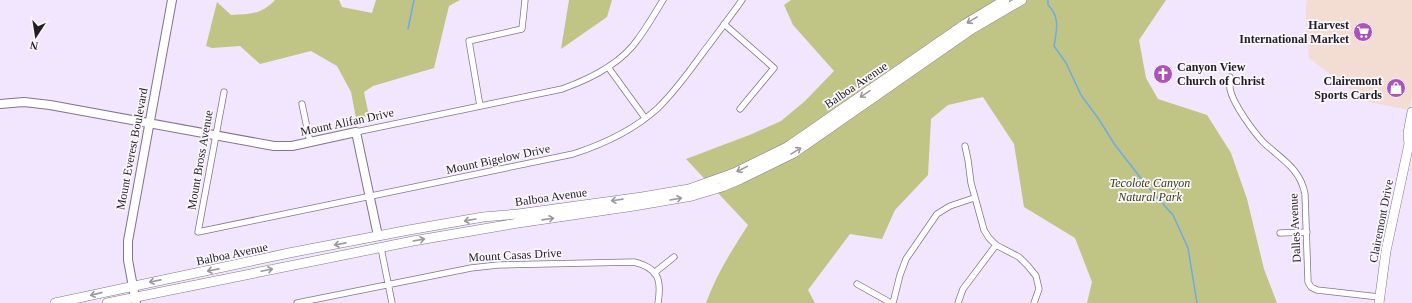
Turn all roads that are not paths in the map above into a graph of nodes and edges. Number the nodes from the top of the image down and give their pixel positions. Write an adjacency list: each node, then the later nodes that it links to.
1 (172, 0): 17 (street, Mount Everest Boulevard)
2 (525, 0): 13 (street)
3 (663, 0): 8 (street, Mount Alifan Drive)
4 (742, 0): 7 (street, Mount Bigelow Drive)
5 (1005, 0): 25 (main road, Balboa Avenue, one-way to 25)
6 (1022, 0): 31 (main road, Balboa Avenue, one-way to 6)
7 (724, 24): 14 (street); 16 (street, Mount Bigelow Drive)
8 (608, 67): 13 (street, Mount Alifan Drive); 16 (street)
9 (1230, 77): 27 (street, Dalles Avenue)
10 (224, 92): 19 (street, Mount Bross Avenue)
11 (0, 104): 17 (street, Mount Alifan Drive)
12 (302, 104): 20 (street)
13 (480, 106): 18 (street, Mount Alifan Drive)
14 (740, 109)
15 (1412, 112): 21 (main road, Clairemont Drive)
16 (645, 118): 23 (street, Mount Bigelow Drive)
17 (150, 123): 19 (street, Mount Alifan Drive); 37 (street, Mount Everest Boulevard)
18 (356, 132): 20 (street, Mount Alifan Drive); 23 (street)
19 (216, 136): 20 (street, Mount Alifan Drive); 26 (street, Mount Bross Avenue)
20 (310, 142)
21 (1411, 143): 39 (main road, Clairemont Drive)
22 (965, 146): 24 (street)
23 (370, 196): 26 (street, Mount Bigelow Drive); 29 (street)
24 (974, 198): 30 (street); 45 (street)
25 (409, 230): 29 (main road, Balboa Avenue); 31 (main road)
26 (198, 232)
27 (1307, 232): 28 (street); 39 (street, Dalles Avenue)
28 (1280, 233)
29 (378, 236): 32 (main road); 37 (main road, Balboa Avenue, one-way to 37)
30 (996, 245): 46 (street); 47 (street)
31 (381, 248): 32 (main road, Balboa Avenue); 35 (street)
32 (363, 251): 38 (main road, Balboa Avenue, one-way to 32)
33 (674, 257): 34 (street)
34 (654, 273): 35 (street, Mount Casas Drive); 44 (street)
35 (388, 284): 42 (street, Mount Casas Drive); 43 (street)
36 (857, 284): 45 (street)
37 (132, 286): 38 (street, Mount Everest Boulevard); 40 (main road, Balboa Avenue, one-way to 40)
38 (135, 300): 41 (main road, Balboa Avenue)
39 (1379, 300)
40 (54, 303)
41 (107, 303)
42 (297, 303)
43 (392, 303)
44 (658, 303)
45 (892, 303)
46 (958, 303)
47 (1034, 303)

